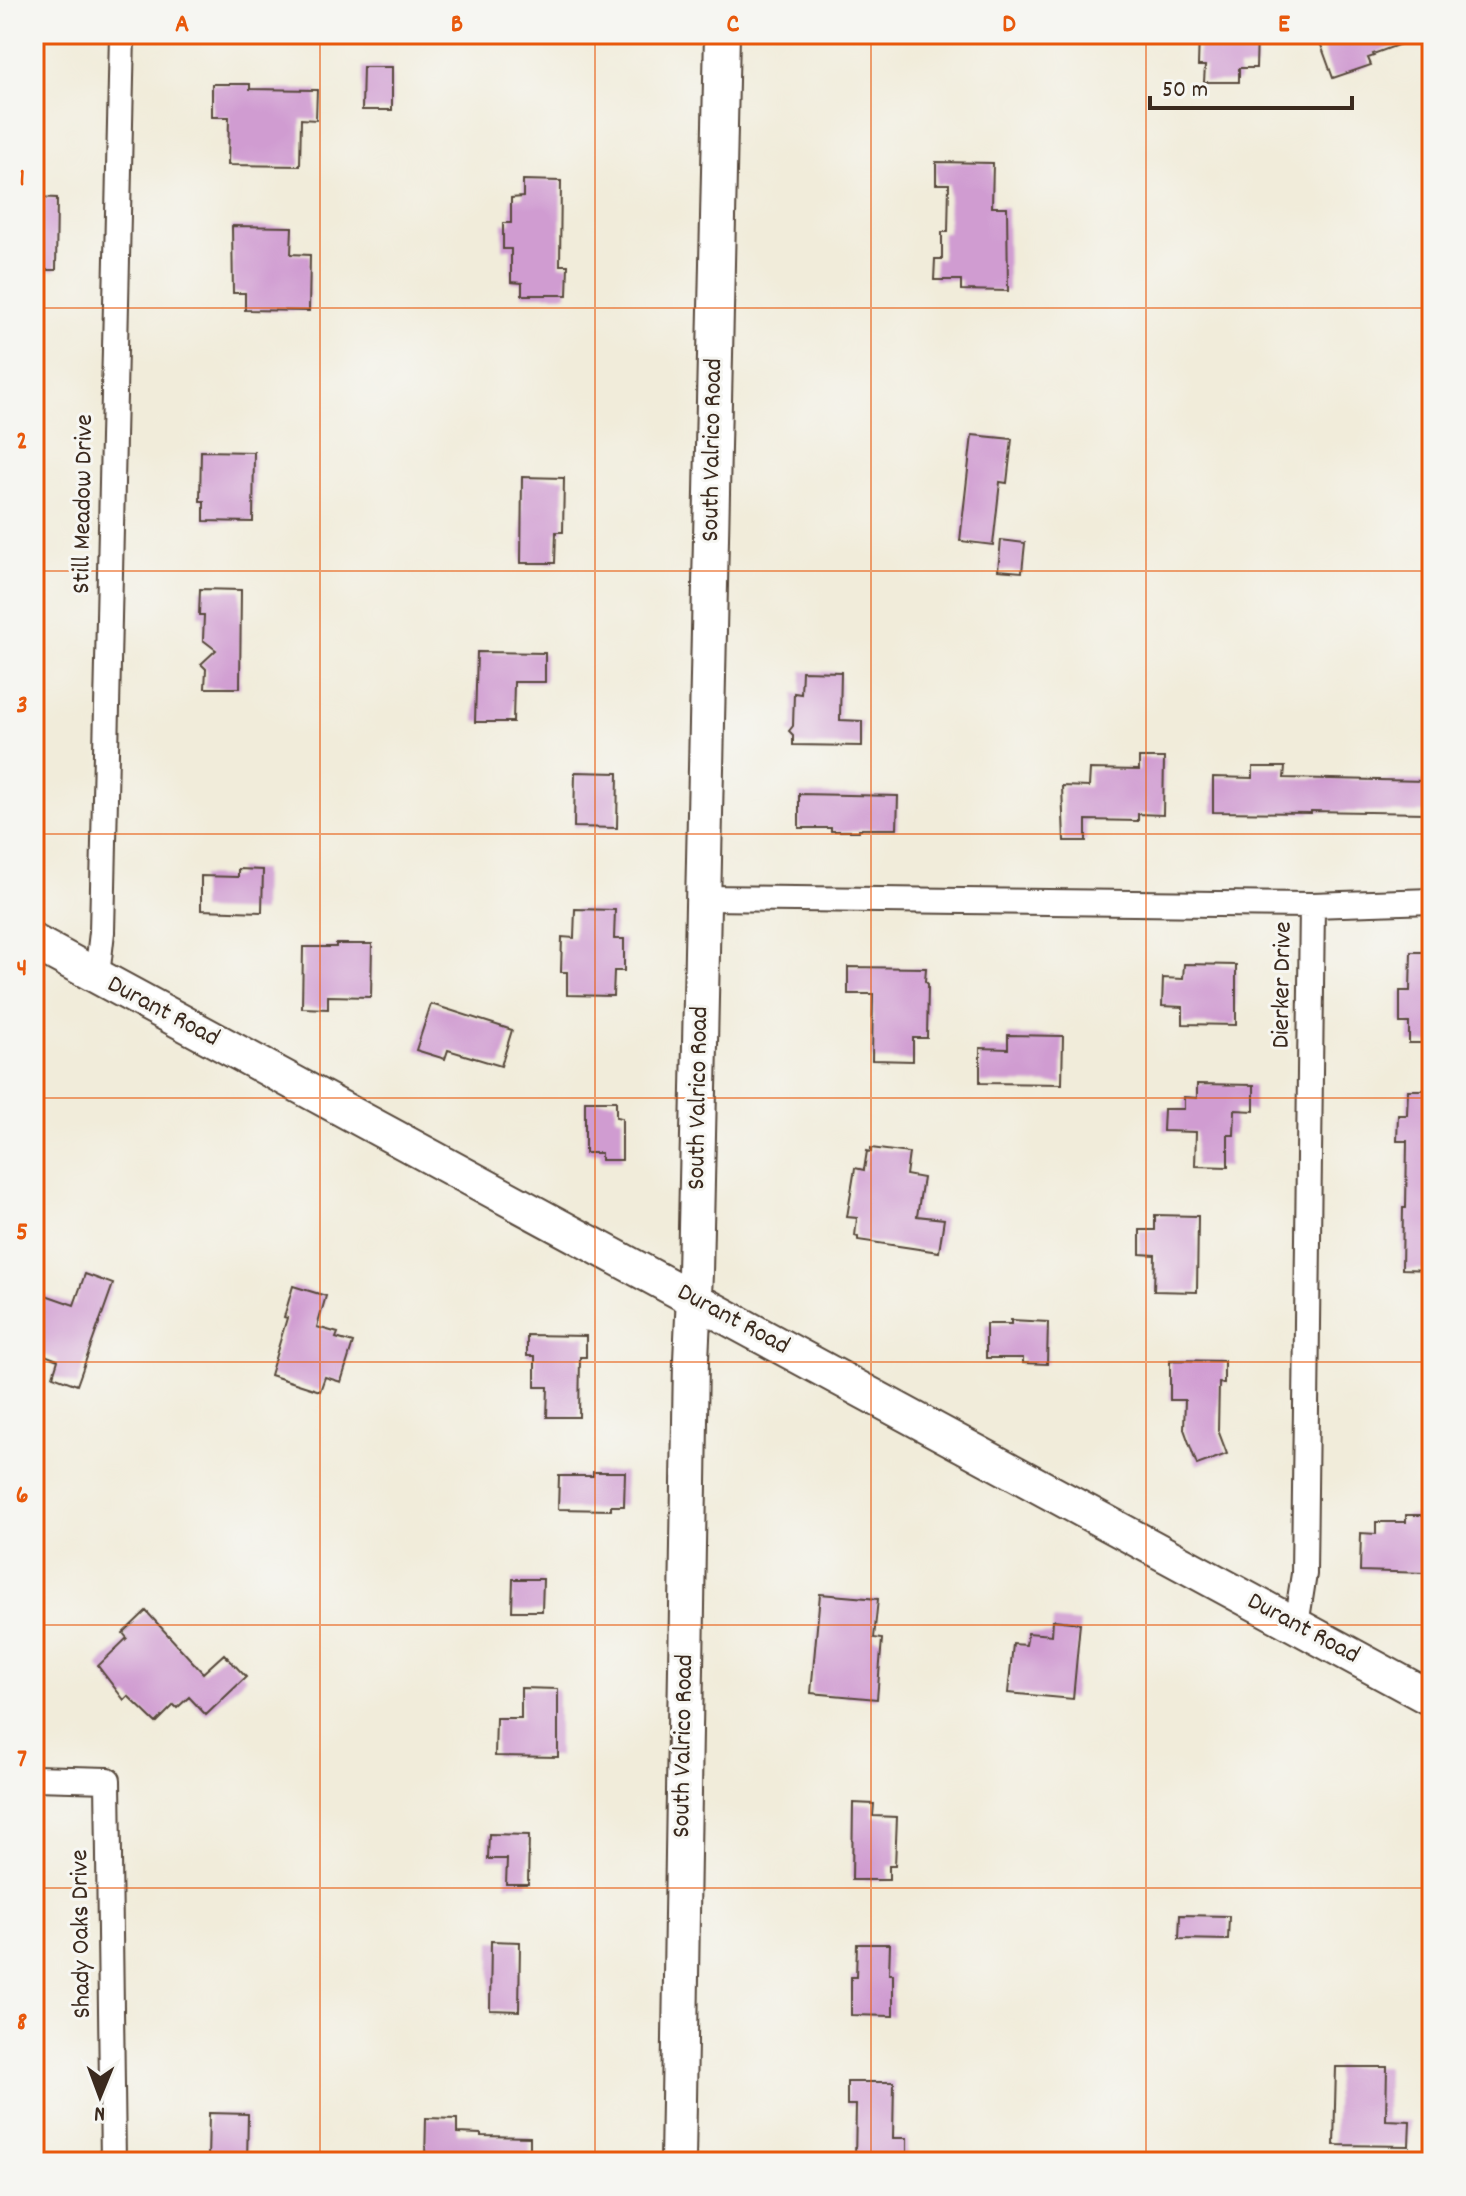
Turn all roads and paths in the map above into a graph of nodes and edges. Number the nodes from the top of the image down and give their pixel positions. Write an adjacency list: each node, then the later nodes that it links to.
1 (122, 34): 7 (street, Still Meadow Drive)
2 (722, 34): 3 (street, South Valrico Road)
3 (703, 898): 5 (street, Dierker Drive); 8 (street, South Valrico Road)
4 (1432, 901): 5 (street)
5 (1312, 905): 9 (street, Dierker Drive)
6 (34, 942): 7 (street, Durant Road)
7 (97, 976): 8 (street, Durant Road)
8 (694, 1298): 9 (street, Durant Road); 14 (street, South Valrico Road)
9 (1296, 1625): 10 (street, Durant Road)
10 (1432, 1699)
11 (34, 1778): 13 (street, Shady Oaks Drive)
12 (1432, 2158): 15 (lane)
13 (113, 2162)
14 (678, 2162)
15 (1426, 2162)

